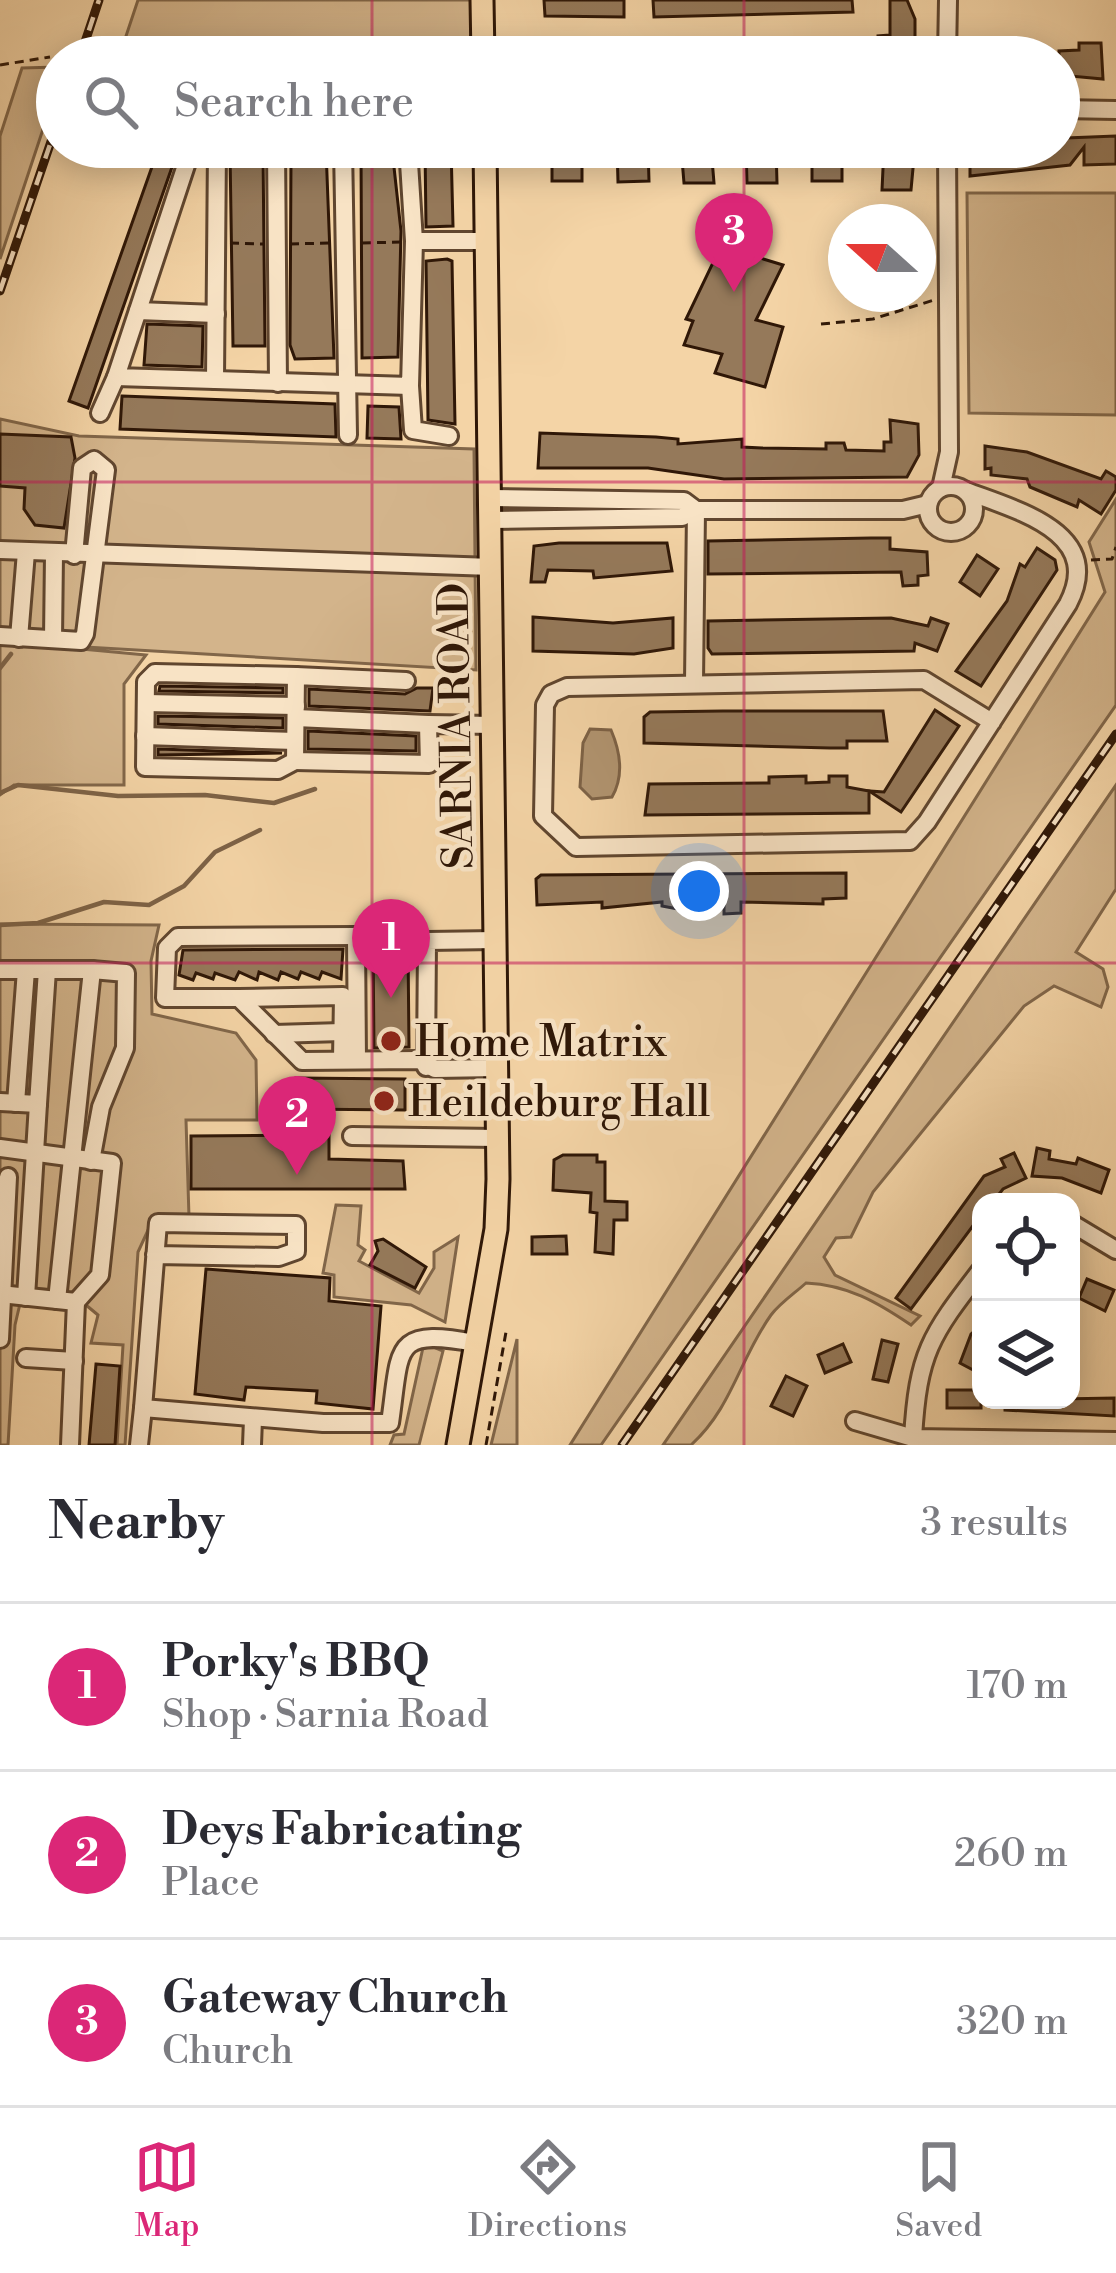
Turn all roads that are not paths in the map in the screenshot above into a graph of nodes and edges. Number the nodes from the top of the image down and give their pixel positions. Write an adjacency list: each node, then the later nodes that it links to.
1 (482, 0): 3 (main road)
2 (947, 1): 4 (street)
3 (483, 36)
4 (947, 36)
5 (1080, 109): 6 (street)
6 (1116, 110)
7 (185, 168): 16 (street)
8 (217, 168): 17 (street)
9 (276, 168): 20 (street)
10 (343, 168): 21 (street)
11 (409, 168): 14 (street)
12 (485, 168): 15 (main road, SARNIA ROAD)
13 (947, 168): 26 (street)
14 (414, 241): 15 (street); 22 (street)
15 (487, 241): 30 (main road, SARNIA ROAD)
16 (137, 311): 17 (street); 18 (street)
17 (216, 314): 19 (street)
18 (116, 377): 19 (street); 23 (street)
19 (215, 380): 20 (street)
20 (278, 383): 21 (street)
21 (346, 385): 22 (street); 24 (street)
22 (410, 386): 25 (street)
23 (100, 413)
24 (348, 435)
25 (448, 436)
26 (949, 452): 27 (street); 28 (street)
27 (940, 488): 28 (street); 32 (street)
28 (964, 490): 29 (street); 33 (street)
29 (1008, 507): 33 (street); 47 (street)
30 (491, 509): 31 (street); 39 (main road, SARNIA ROAD)
31 (696, 510): 32 (street); 44 (street)
32 (930, 512): 33 (street)
33 (971, 521)
34 (0, 550): 35 (street)
35 (26, 552): 36 (street); 40 (street)
36 (54, 554): 37 (street); 41 (street)
37 (74, 555): 38 (street); 38 (street)
38 (96, 556): 39 (street); 41 (street)
39 (492, 567): 49 (main road, SARNIA ROAD)
40 (9, 637): 41 (street)
41 (52, 639)
42 (296, 676): 43 (street); 45 (street); 46 (street)
43 (406, 681)
44 (694, 682): 47 (street); 47 (street)
45 (146, 703): 46 (street); 50 (street)
46 (296, 712): 48 (street); 51 (street)
47 (992, 722)
48 (428, 724): 49 (street); 52 (street)
49 (494, 725): 55 (main road, SARNIA ROAD)
50 (145, 736): 51 (street); 52 (street)
51 (295, 741): 52 (street)
52 (295, 761)
53 (356, 936): 54 (street); 60 (street); 62 (street)
54 (427, 940): 55 (street); 66 (street)
55 (496, 940): 67 (main road, SARNIA ROAD)
56 (0, 970): 57 (street)
57 (26, 970): 58 (street); 68 (street)
58 (46, 970): 59 (street); 69 (street)
59 (92, 970): 74 (street); 75 (street)
60 (358, 979): 61 (street); 65 (street)
61 (343, 996): 62 (street); 63 (street)
62 (239, 998): 64 (street)
63 (342, 1032): 64 (street); 65 (street)
64 (274, 1034): 65 (street)
65 (350, 1060): 66 (street)
66 (427, 1067): 67 (street)
67 (497, 1068): 71 (main road, SARNIA ROAD)
68 (8, 1102): 69 (street)
69 (38, 1105): 73 (street)
70 (352, 1136): 71 (street)
71 (496, 1138): 85 (main road, SARNIA ROAD)
72 (5, 1148): 73 (street); 76 (street)
73 (34, 1153): 74 (street); 82 (street)
74 (69, 1158): 75 (street); 83 (street)
75 (91, 1161): 83 (street)
76 (4, 1177): 81 (street)
77 (1080, 1228): 78 (street)
78 (1116, 1250)
79 (155, 1256): 79 (street); 88 (street)
80 (972, 1283): 92 (street)
81 (0, 1294): 82 (street); 84 (street)
82 (26, 1297): 83 (street)
83 (67, 1301): 87 (street)
84 (0, 1339)
85 (476, 1343): 91 (street); 98 (main road, SARNIA ROAD)
86 (26, 1358): 87 (street)
87 (74, 1360): 94 (street)
88 (143, 1408): 89 (street); 95 (street)
89 (253, 1419): 91 (street); 96 (street)
90 (855, 1421): 92 (street)
91 (390, 1423): 97 (street)
92 (913, 1438): 93 (street)
93 (1116, 1441)
94 (70, 1445)
95 (139, 1445)
96 (252, 1445)
97 (384, 1445)
98 (458, 1445)

